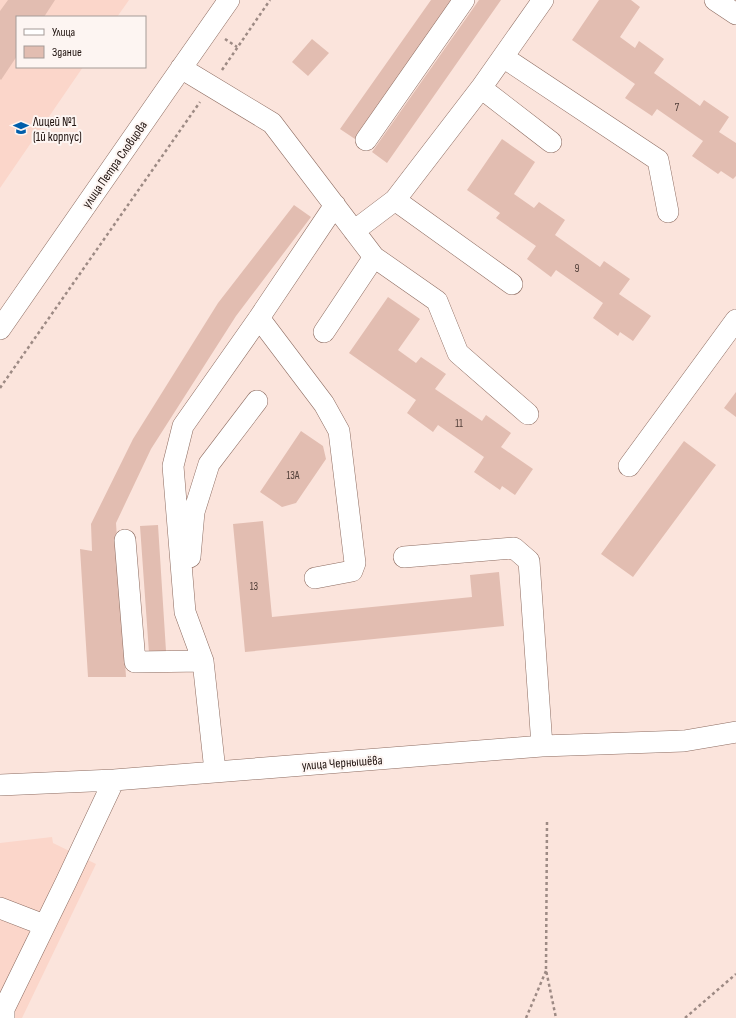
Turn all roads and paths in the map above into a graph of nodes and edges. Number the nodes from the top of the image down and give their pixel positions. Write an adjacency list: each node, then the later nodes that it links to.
1 (229, 0): 10 (street, улица Петра Словцова)
2 (270, 0): 8 (path)
3 (464, 0): 13 (street)
4 (715, 0): 6 (street)
5 (540, 1): 9 (street)
6 (736, 14)
7 (221, 37): 8 (path)
8 (237, 47): 11 (path)
9 (502, 56): 12 (street); 17 (street)
10 (181, 68): 11 (street); 23 (street, улица Петра Словцова)
11 (211, 86): 16 (street); 26 (path)
12 (481, 88): 14 (street); 15 (street)
13 (366, 140)
14 (551, 142)
15 (395, 200): 18 (street); 20 (street)
16 (335, 205): 18 (street); 21 (street)
17 (668, 212)
18 (354, 231): 19 (street)
19 (374, 257): 24 (street); 28 (street)
20 (512, 284)
21 (258, 318): 32 (street); 33 (street)
22 (736, 320): 25 (street)
23 (1, 325)
24 (324, 332)
25 (729, 345): 29 (street)
26 (0, 388)
27 (257, 401): 33 (street)
28 (528, 414)
29 (629, 466)
30 (125, 540): 34 (street)
31 (404, 557): 37 (street)
32 (315, 578)
33 (185, 612): 34 (street)
34 (203, 661): 39 (street)
35 (736, 732): 36 (street, улица Чернышёва)
36 (684, 741): 37 (street, улица Чернышёва); 38 (street, улица Чернышёва)
37 (542, 746): 39 (street, улица Чернышёва)
38 (736, 747)
39 (215, 771): 40 (street, улица Чернышёва)
40 (114, 780): 41 (street, улица Чернышёва); 44 (street)
41 (0, 785)
42 (547, 822): 45 (path)
43 (0, 908): 44 (street)
44 (44, 925): 47 (street)
45 (546, 970): 48 (path); 49 (path)
46 (736, 974): 50 (path)
47 (4, 1018)
48 (526, 1018)
49 (556, 1018)
50 (685, 1018)

